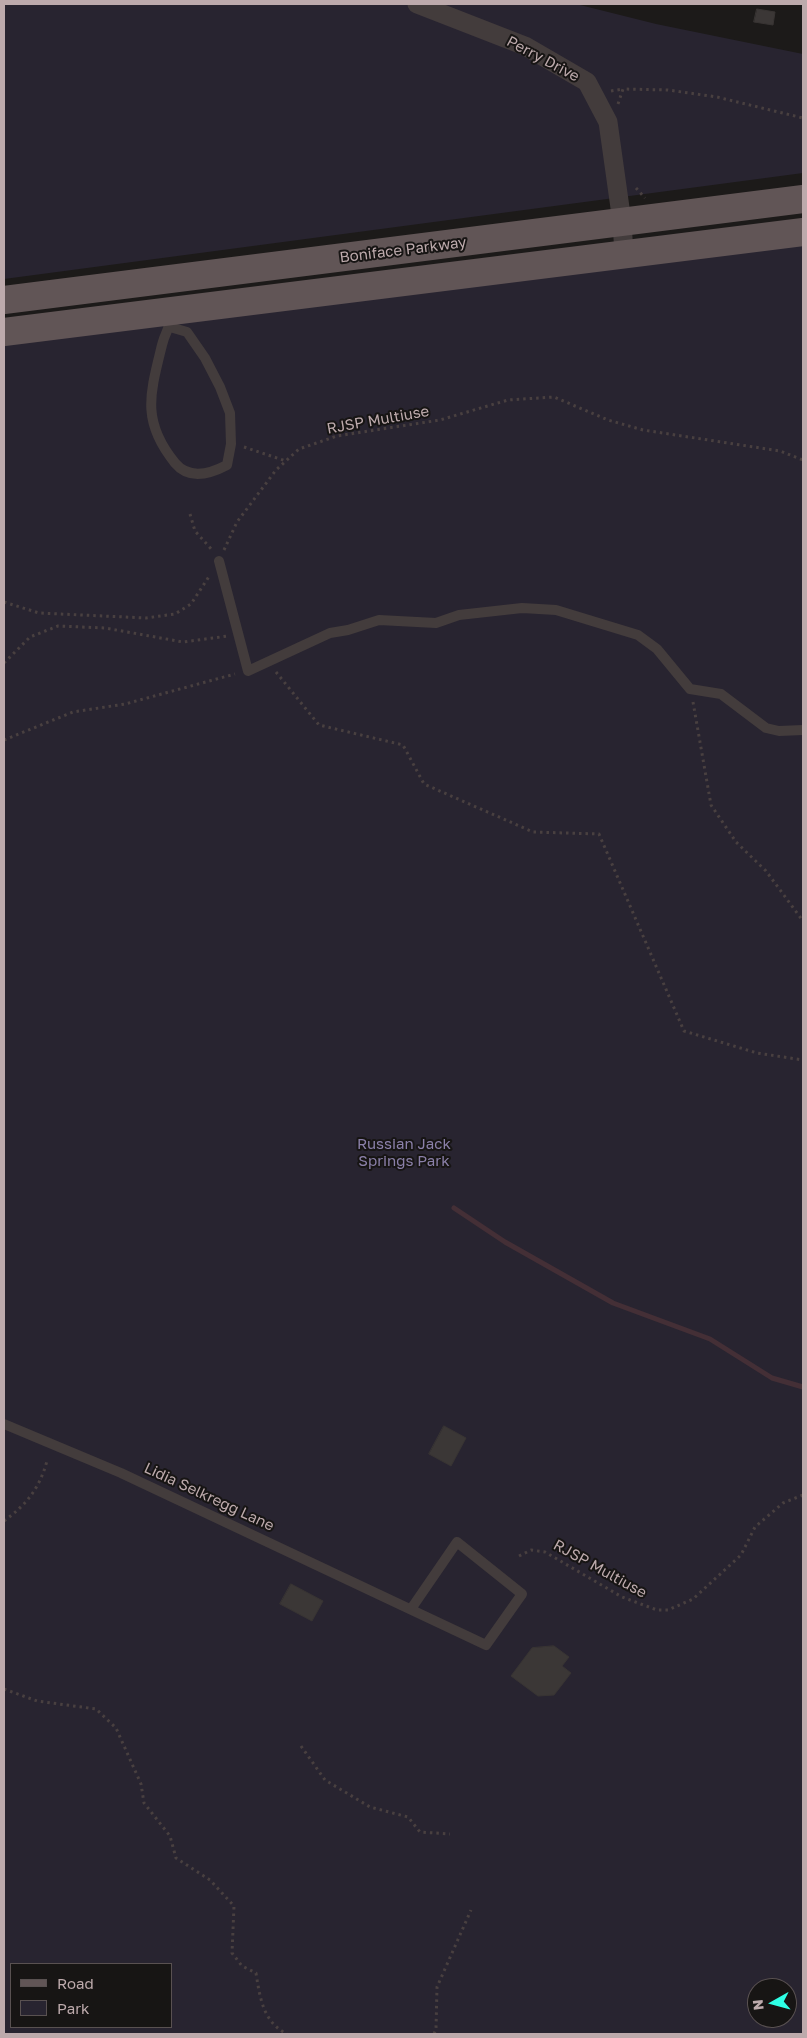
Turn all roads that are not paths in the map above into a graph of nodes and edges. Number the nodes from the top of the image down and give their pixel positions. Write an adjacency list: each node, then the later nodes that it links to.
1 (417, 4): 3 (street, Perry Drive)
2 (803, 200): 3 (main road, Boniface Parkway)
3 (622, 222): 5 (street, Perry Drive); 6 (main road, Boniface Parkway)
4 (803, 232): 5 (main road, Boniface Parkway)
5 (624, 254): 7 (main road, Boniface Parkway)
6 (4, 300)
7 (169, 319): 7 (lane); 8 (main road, Boniface Parkway)
8 (4, 332)
9 (219, 561): 10 (lane)
10 (803, 730)
11 (4, 1424): 12 (lane, Lidia Selkregg Lane)
12 (410, 1609): 12 (lane, Lidia Selkregg Lane)

